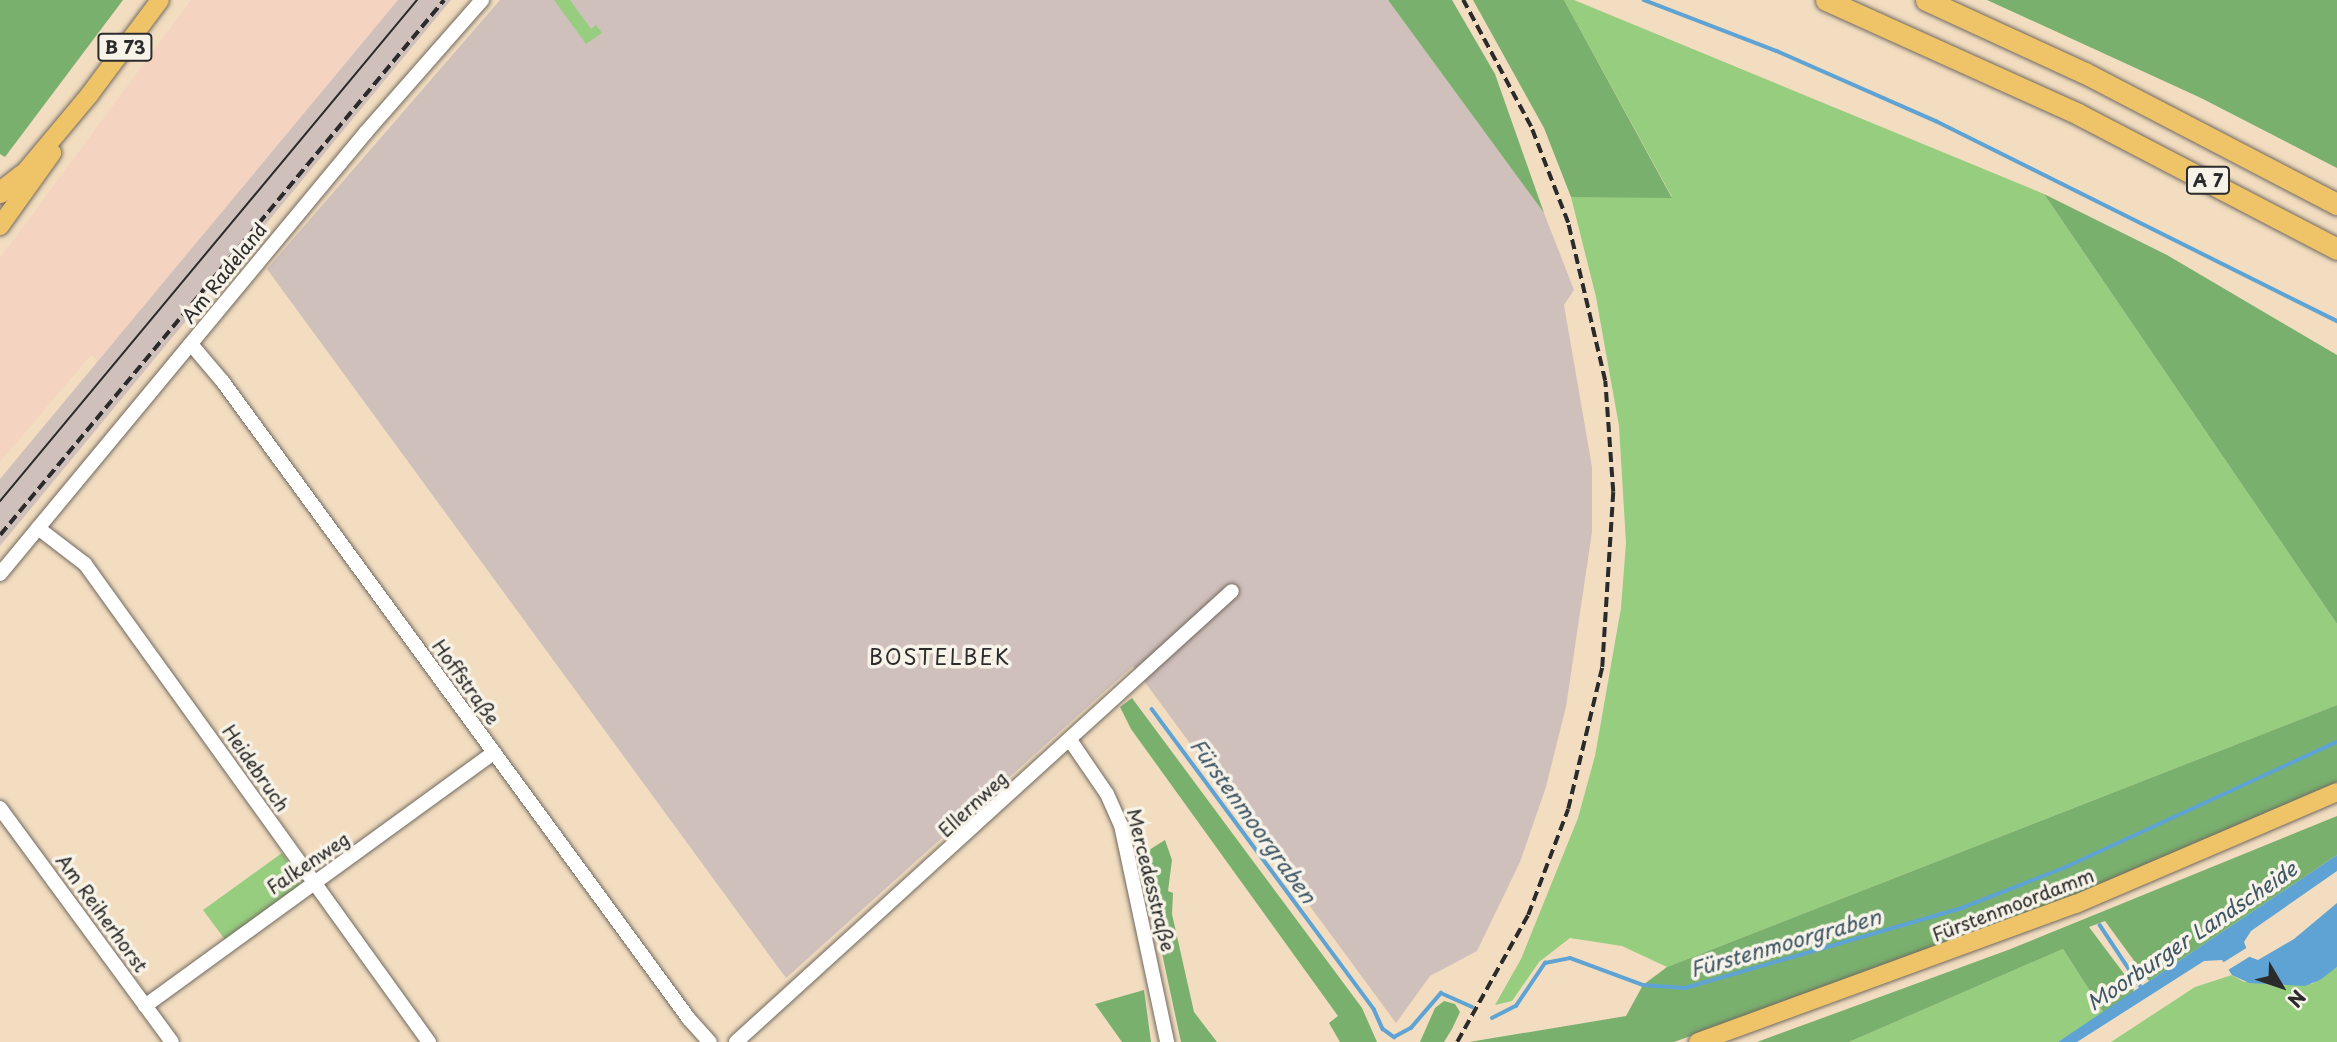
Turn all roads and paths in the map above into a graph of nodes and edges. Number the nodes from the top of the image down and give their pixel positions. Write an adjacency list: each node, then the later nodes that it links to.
1 (160, 0): 5 (main road, B 73)
2 (482, 0): 12 (street, Am Radeland)
3 (1826, 0): 11 (highway, A 7)
4 (1926, 0): 9 (highway, A 7)
5 (90, 94): 6 (main road, B 73); 10 (main road, B 73)
6 (22, 175): 7 (highway); 8 (main road, B 73)
7 (0, 192)
8 (0, 201)
9 (2337, 204)
10 (0, 226)
11 (2337, 249)
12 (191, 344): 13 (street, Am Radeland); 17 (street, Hoffstraße)
13 (38, 528): 14 (street, Am Radeland); 20 (street, Heidebruch)
14 (0, 575)
15 (1232, 591): 16 (street, Ellernweg)
16 (1070, 740): 25 (street, Ellernweg); 26 (street, Mercedesstraße)
17 (493, 753): 20 (street, Falkenweg); 24 (street, Hoffstraße)
18 (2337, 792): 27 (main road, Fürstenmoordamm)
19 (0, 808): 21 (street, Am Reiherhorst)
20 (313, 883): 21 (street, Falkenweg); 23 (street, Heidebruch)
21 (145, 1006): 22 (street, Am Reiherhorst)
22 (172, 1042)
23 (429, 1042)
24 (710, 1042)
25 (736, 1042)
26 (1167, 1042)
27 (1698, 1042)

